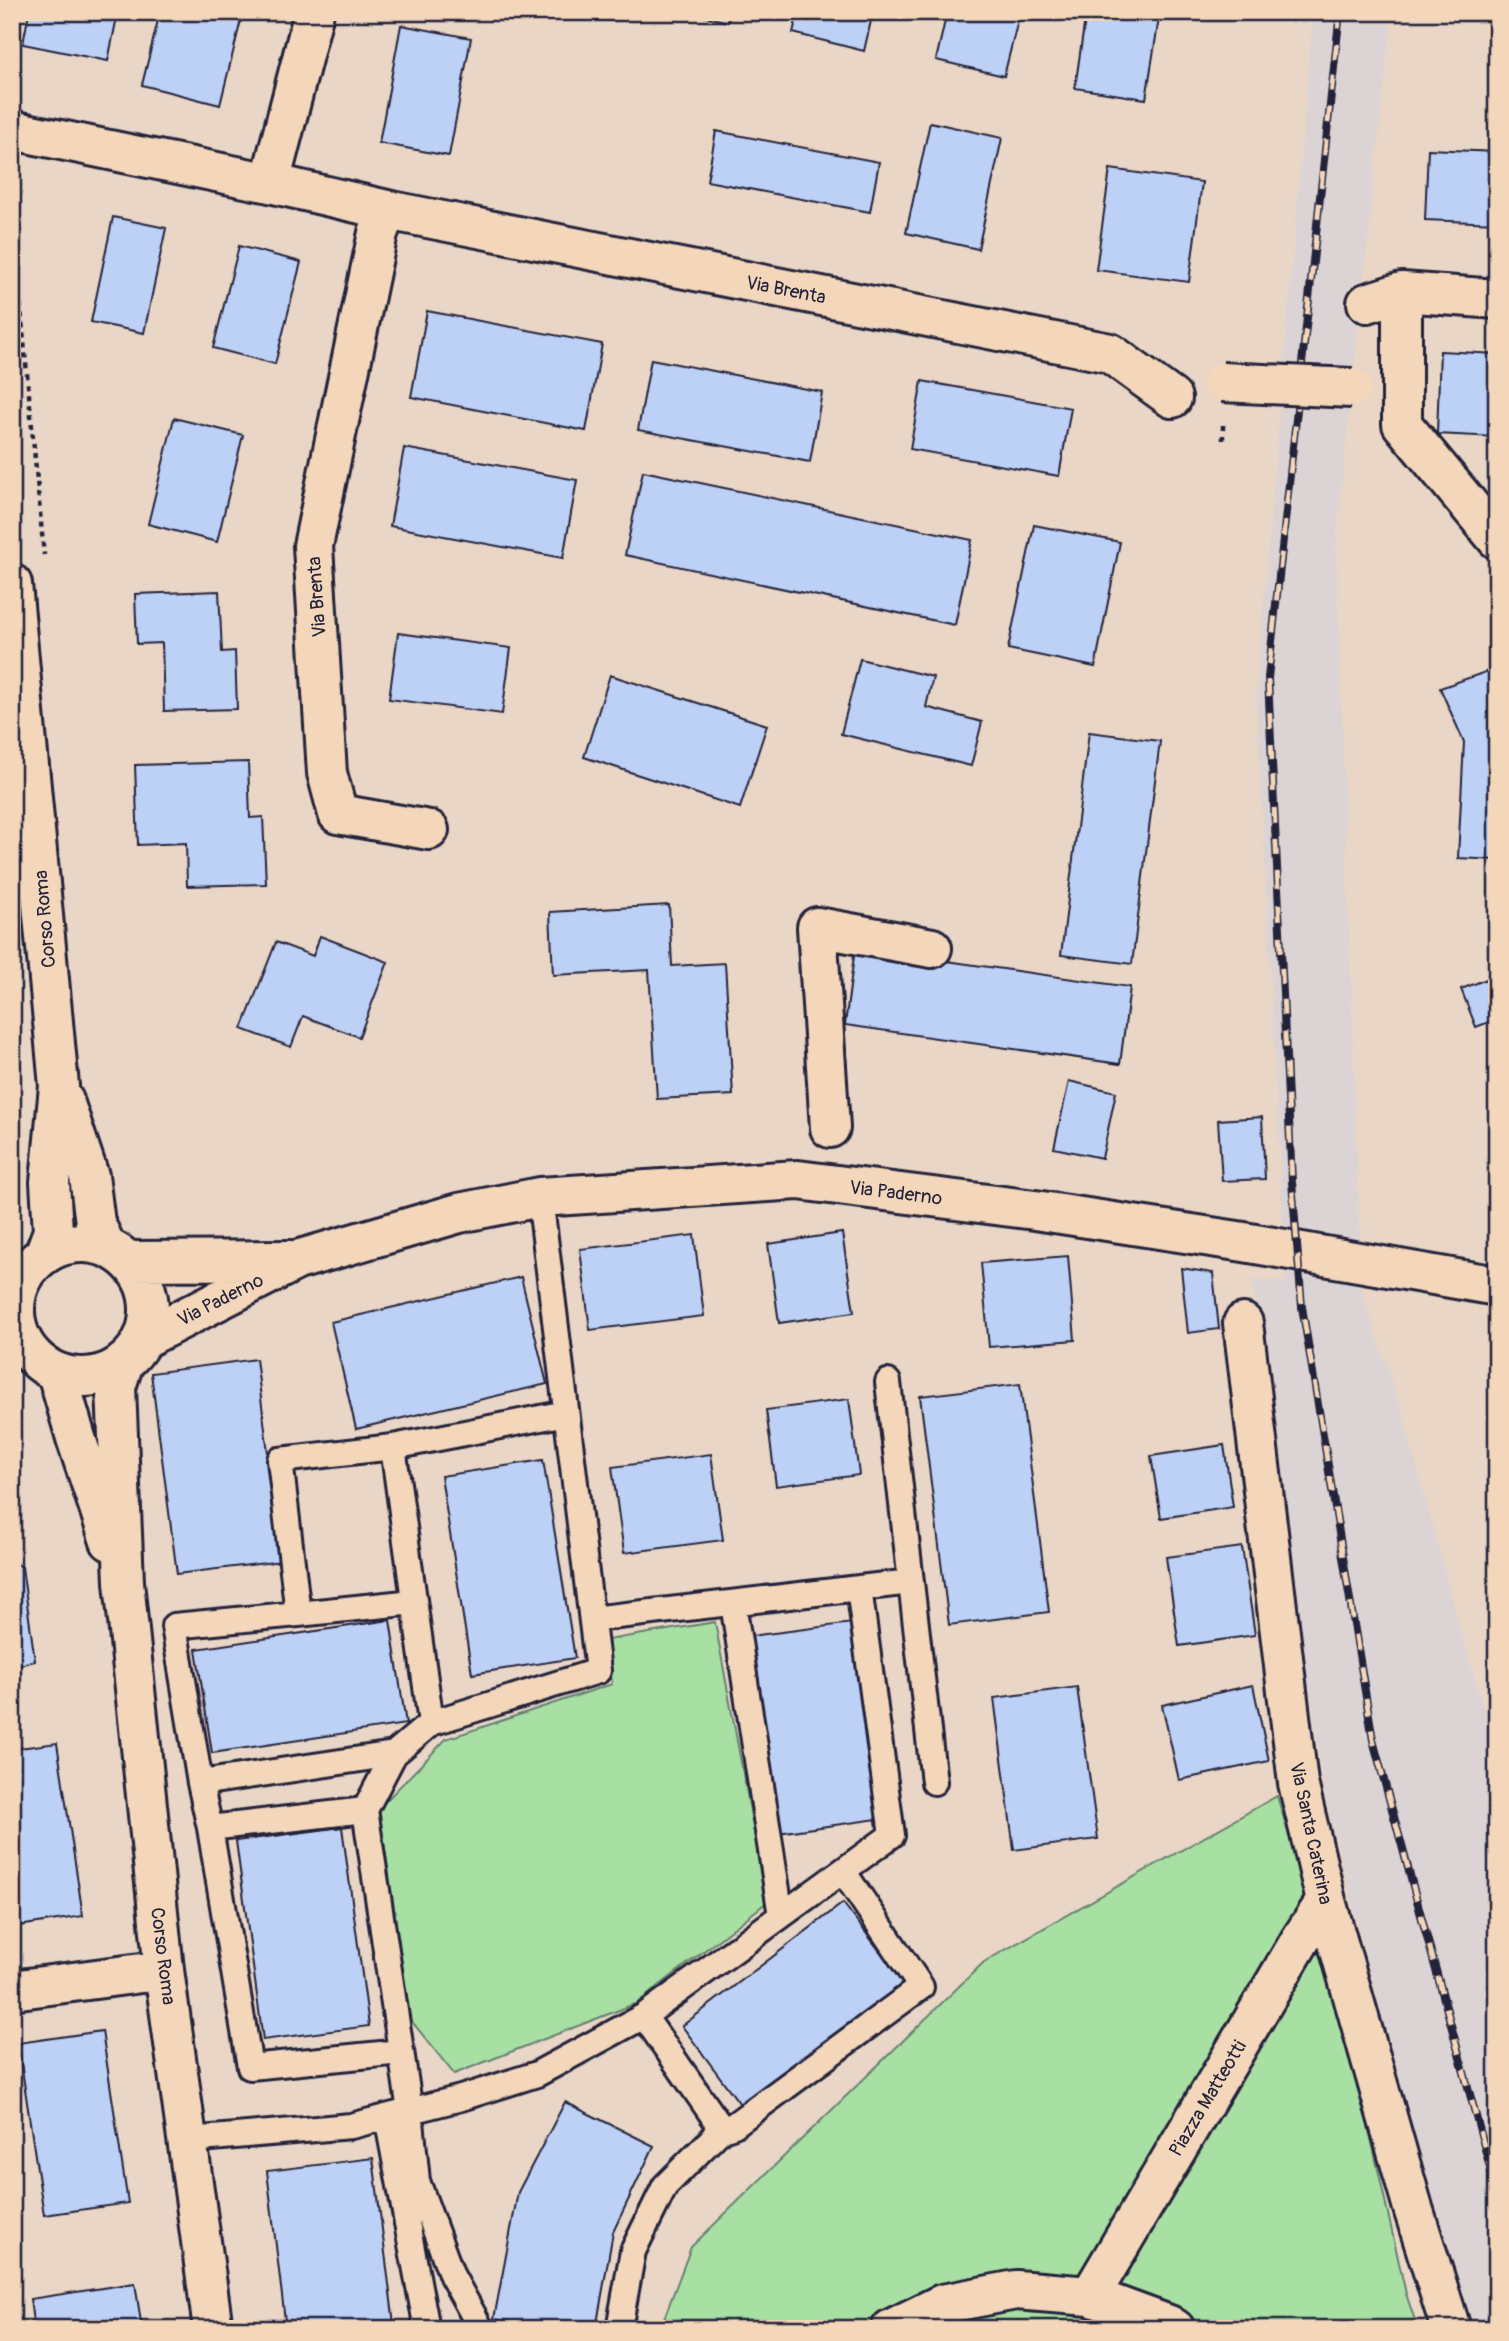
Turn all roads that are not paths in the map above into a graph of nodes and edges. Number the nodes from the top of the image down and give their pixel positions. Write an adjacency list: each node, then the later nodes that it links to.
1 (314, 12): 3 (street)
2 (12, 130): 3 (street, Via Brenta)
3 (270, 183): 4 (street, Via Brenta)
4 (387, 210): 8 (street, Via Brenta); 11 (street, Via Brenta)
5 (1497, 299): 9 (street)
6 (1222, 382): 7 (street, bridge)
7 (1352, 388)
8 (1171, 398)
9 (1497, 539)
10 (12, 584): 13 (street, Corso Roma)
11 (429, 830)
12 (932, 948): 14 (street)
13 (59, 1086): 16 (street, Corso Roma); 17 (street, Corso Roma)
14 (830, 1128)
15 (540, 1198): 18 (street, Via Paderno); 19 (street, Via Paderno); 25 (lane)
16 (117, 1254): 17 (street); 18 (street, Via Paderno); 22 (street, Corso Roma)
17 (44, 1255): 20 (street, Corso Roma)
18 (297, 1260): 22 (street, Via Paderno)
19 (1497, 1286)
20 (14, 1297): 23 (street, Corso Roma)
21 (1243, 1323): 41 (street, Via Santa Caterina)
22 (133, 1350): 23 (street); 27 (street, Corso Roma)
23 (35, 1364): 27 (street, Corso Roma)
24 (888, 1381): 28 (lane)
25 (566, 1413): 26 (lane); 33 (lane)
26 (393, 1447): 30 (lane); 32 (lane)
27 (124, 1582): 43 (street, Corso Roma)
28 (911, 1582): 29 (lane); 36 (lane)
29 (859, 1588): 31 (lane); 40 (lane)
30 (414, 1602): 32 (lane); 34 (lane)
31 (733, 1603): 33 (lane); 42 (lane)
32 (298, 1614): 37 (lane)
33 (592, 1619): 34 (lane)
34 (430, 1723): 35 (lane)
35 (394, 1754): 37 (lane); 38 (lane)
36 (934, 1782)
37 (200, 1783): 39 (lane)
38 (365, 1810): 39 (lane); 46 (lane)
39 (210, 1828): 46 (lane)
40 (843, 1871): 42 (lane); 48 (lane)
41 (1326, 1901): 50 (street, Piazza Matteotti); 57 (street, Via Santa Caterina)
42 (781, 1916): 45 (lane)
43 (164, 1970): 44 (street); 49 (street, Corso Roma)
44 (12, 1990)
45 (644, 2016): 47 (lane); 48 (lane)
46 (401, 2052): 47 (lane)
47 (398, 2114): 49 (lane); 52 (lane); 53 (lane)
48 (722, 2129): 54 (lane)
49 (189, 2140): 51 (street, Corso Roma)
50 (1090, 2296): 55 (street); 56 (street)
51 (214, 2329)
52 (427, 2329)
53 (481, 2329)
54 (619, 2329)
55 (891, 2329)
56 (1175, 2329)
57 (1451, 2329)

